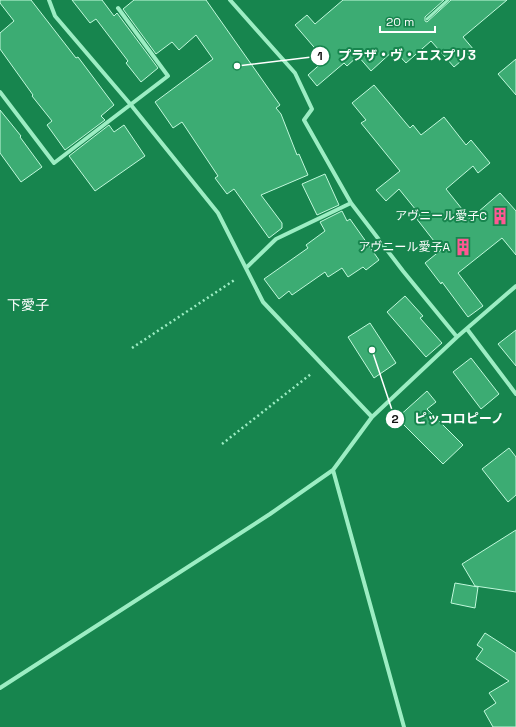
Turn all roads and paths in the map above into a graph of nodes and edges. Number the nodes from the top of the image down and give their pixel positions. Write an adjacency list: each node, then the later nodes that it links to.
1 (49, 0): 7 (street)
2 (230, 0): 8 (street)
3 (448, 0): 5 (lane)
4 (118, 8): 7 (street)
5 (427, 19)
6 (0, 92): 7 (street)
7 (131, 105): 9 (street)
8 (351, 203): 9 (street); 13 (street)
9 (246, 268): 17 (street)
10 (236, 279): 14 (path)
11 (516, 286): 12 (street)
12 (467, 329): 13 (street); 16 (street)
13 (457, 337): 17 (street)
14 (132, 348)
15 (311, 374): 18 (path)
16 (516, 394)
17 (372, 417): 19 (street)
18 (222, 444)
19 (333, 470): 20 (street); 21 (street)
20 (0, 688)
21 (404, 727)

